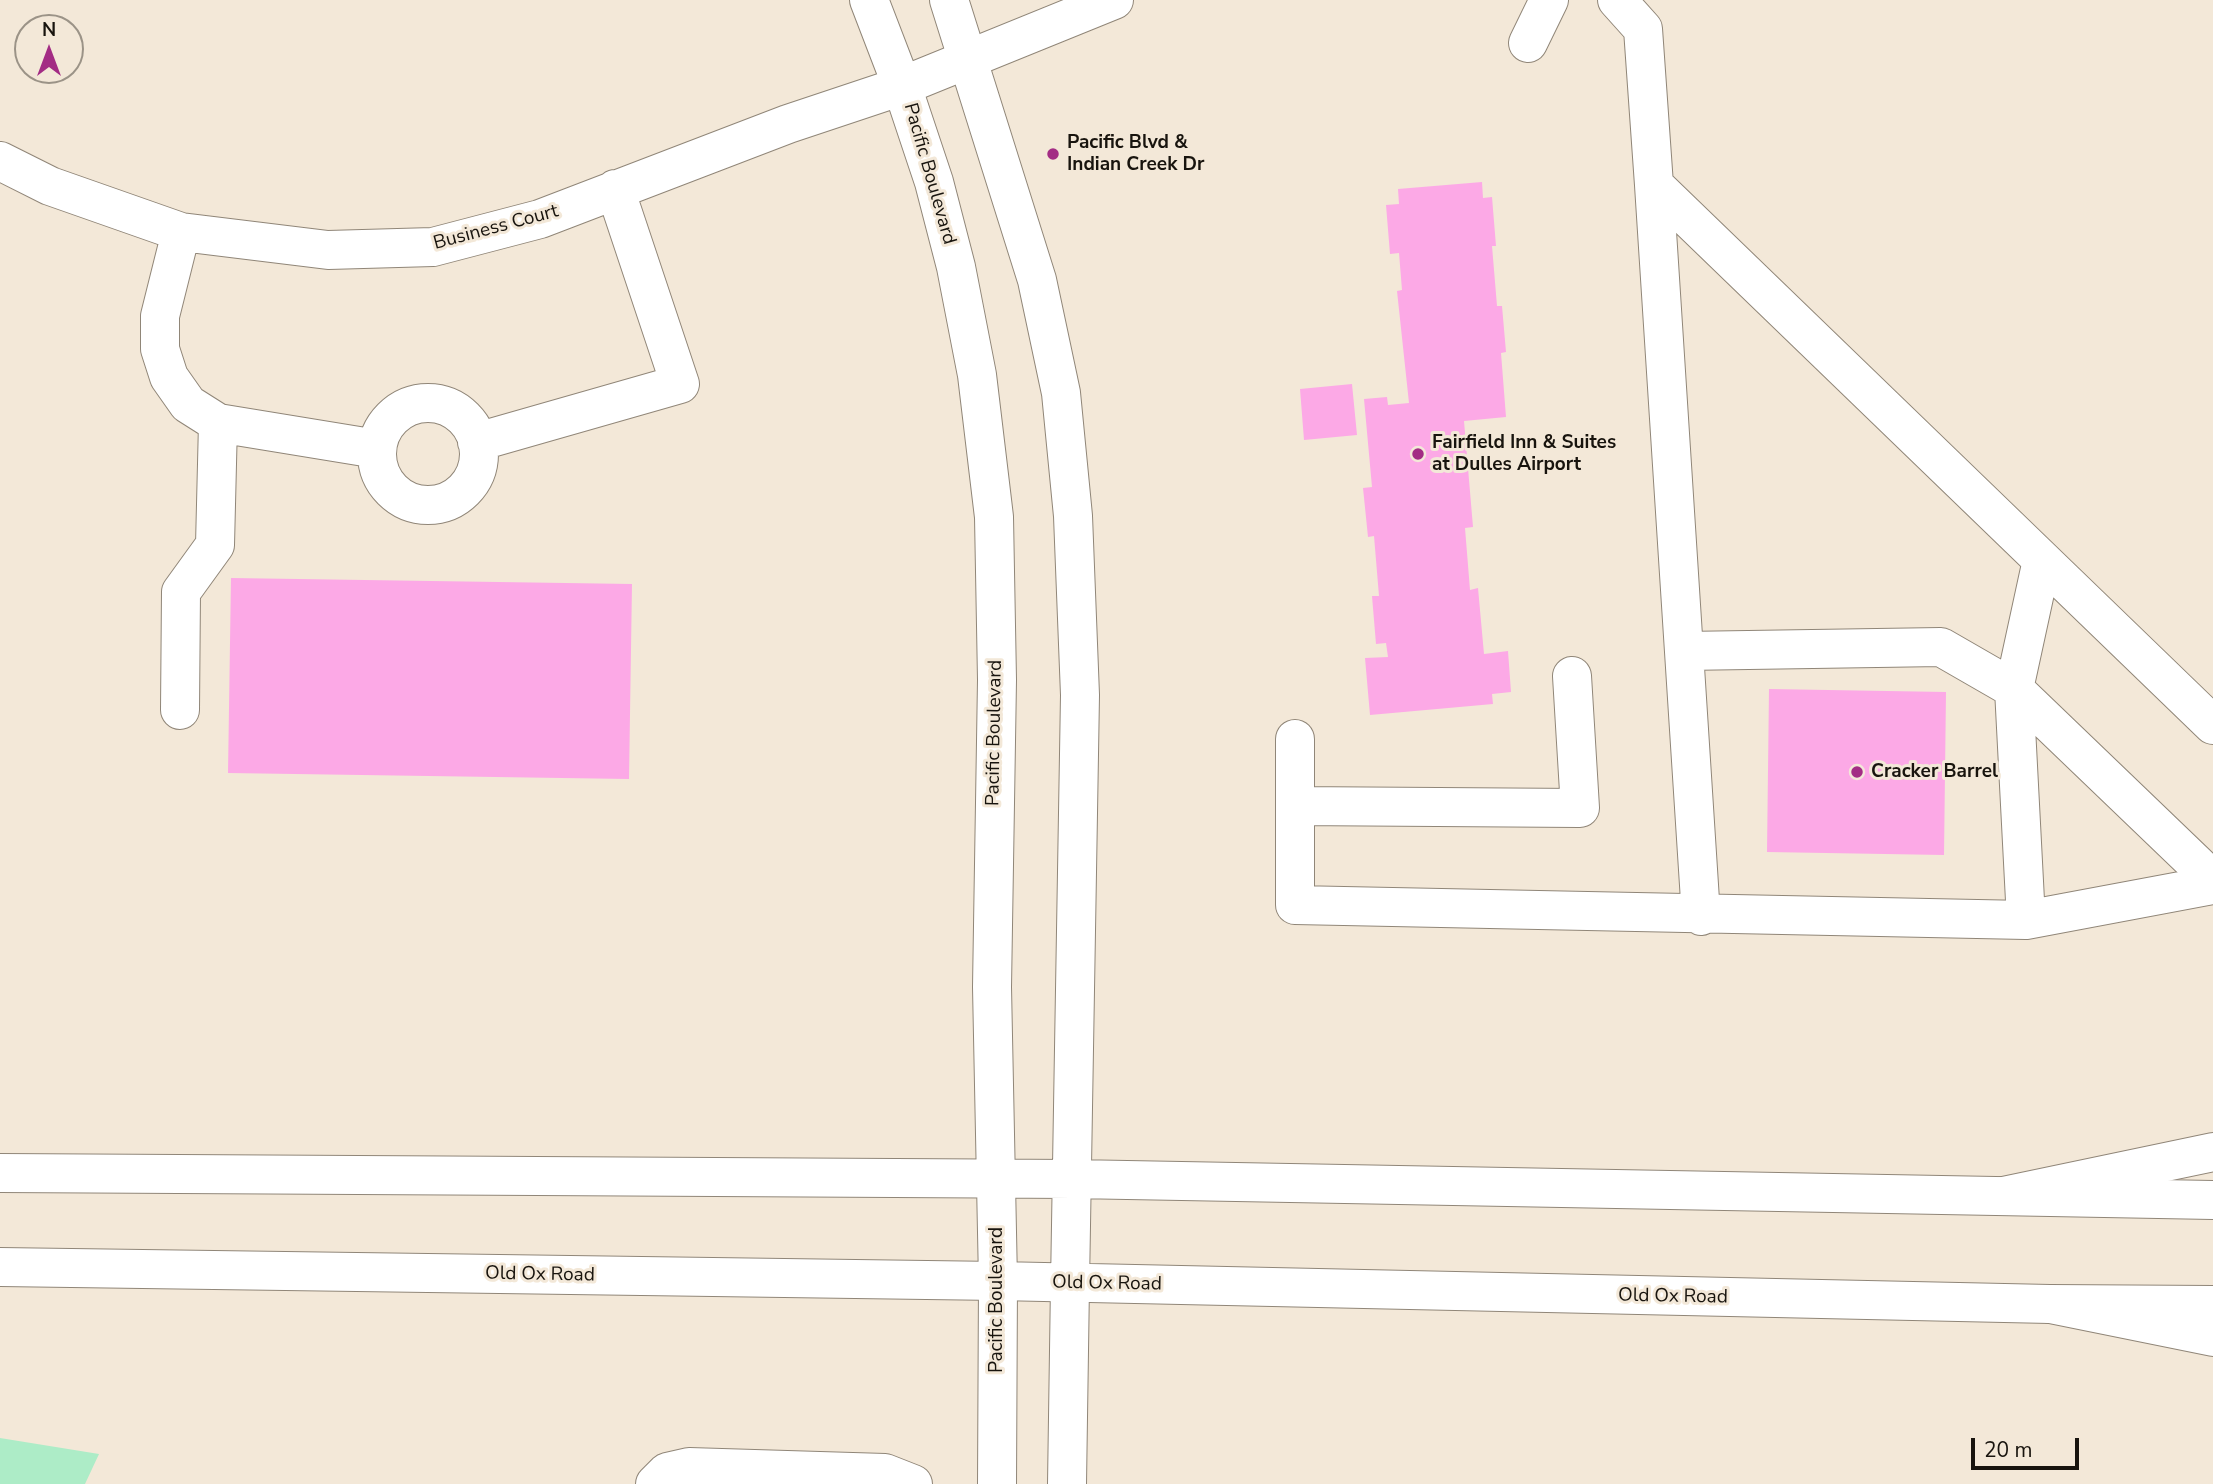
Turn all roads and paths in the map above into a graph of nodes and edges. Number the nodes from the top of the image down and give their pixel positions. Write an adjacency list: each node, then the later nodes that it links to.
1 (869, 0): 8 (main road, Pacific Boulevard)
2 (949, 0): 7 (main road)
3 (1114, 0): 7 (main road, Business Court)
4 (1549, 0): 6 (main road)
5 (1617, 0): 10 (main road)
6 (1528, 43)
7 (970, 58): 8 (main road, Business Court); 30 (main road)
8 (902, 86): 11 (main road, Business Court); 29 (main road, Pacific Boulevard)
9 (0, 161): 12 (main road, Business Court)
10 (1654, 185): 16 (main road); 17 (main road)
11 (615, 189): 12 (main road, Business Court); 14 (main road)
12 (181, 232): 13 (main road)
13 (218, 423): 15 (main road); 20 (main road)
14 (477, 442): 15 (main road); 15 (main road)
15 (377, 449)
16 (2042, 560): 19 (main road); 21 (main road)
17 (1684, 651): 19 (main road); 25 (main road)
18 (1572, 676): 23 (main road)
19 (2014, 689): 24 (main road); 26 (main road)
20 (180, 710)
21 (2213, 725)
22 (1296, 739): 23 (main road)
23 (1295, 806): 25 (main road)
24 (2213, 883): 26 (main road)
25 (1701, 916): 26 (main road)
26 (2026, 920)
27 (2213, 1152): 31 (main road)
28 (0, 1173): 29 (main road)
29 (996, 1179): 30 (main road); 34 (main road, Pacific Boulevard)
30 (1073, 1179): 31 (main road); 35 (main road)
31 (2003, 1196): 32 (main road)
32 (2213, 1200)
33 (0, 1267): 34 (main road, Old Ox Road)
34 (998, 1282): 35 (main road, Old Ox Road); 41 (main road, Pacific Boulevard)
35 (1070, 1284): 36 (main road, Old Ox Road); 42 (main road)
36 (2050, 1304): 37 (main road, Old Ox Road); 38 (main road)
37 (2213, 1305)
38 (2213, 1337)
39 (655, 1484): 40 (main road)
40 (913, 1484)
41 (997, 1484)
42 (1067, 1484)

